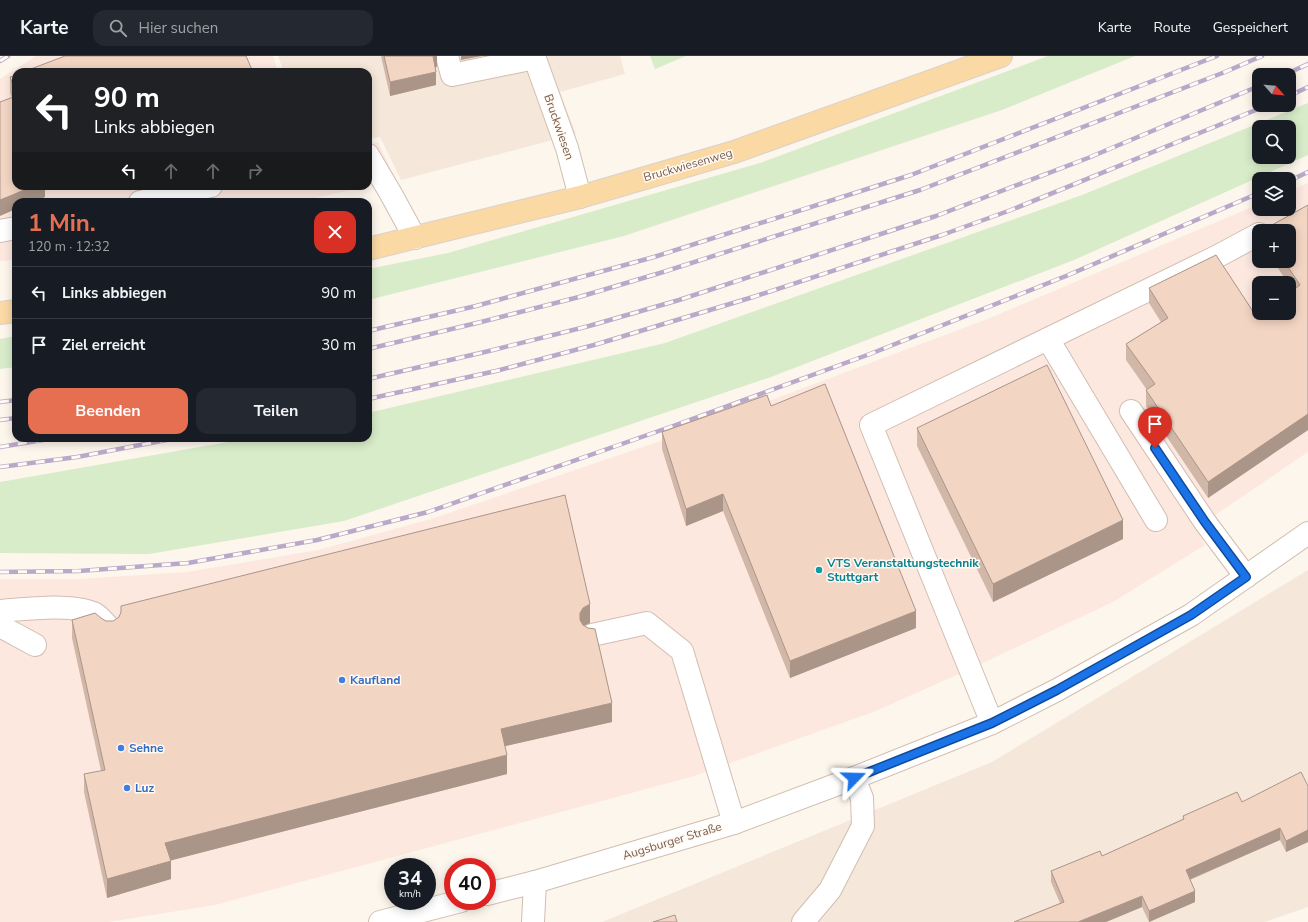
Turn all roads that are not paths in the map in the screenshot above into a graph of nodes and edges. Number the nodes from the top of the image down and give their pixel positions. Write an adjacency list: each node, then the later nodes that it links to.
1 (447, 56): 3 (street, Bruckwiesen)
2 (1001, 56): 6 (main road, Bruckwiesenweg)
3 (535, 57): 6 (street, Bruckwiesen)
4 (372, 162): 10 (street)
5 (193, 190): 7 (street)
6 (580, 197): 10 (main road, Bruckwiesenweg)
7 (158, 198)
8 (12, 229): 9 (street)
9 (0, 231)
10 (415, 238): 12 (main road, Bruckwiesenweg)
11 (1252, 238): 15 (street)
12 (372, 248)
13 (12, 312): 14 (main road)
14 (0, 313)
15 (1048, 339): 17 (street); 25 (street)
16 (1131, 411): 19 (street)
17 (1156, 520)
18 (1308, 533): 19 (street, Augsburger Straße)
19 (1246, 577): 25 (street, Augsburger Straße)
20 (0, 611): 22 (street)
21 (0, 626): 24 (street)
22 (109, 627)
23 (592, 635): 27 (street)
24 (35, 645)
25 (992, 723): 26 (street, Augsburger Straße)
26 (854, 778): 27 (street, Augsburger Straße); 33 (street)
27 (734, 823): 28 (street, Augsburger Straße)
28 (536, 882): 29 (street, Augsburger Straße); 32 (street)
29 (496, 892)
30 (444, 906): 31 (street)
31 (380, 922)
32 (533, 922)
33 (802, 922)

